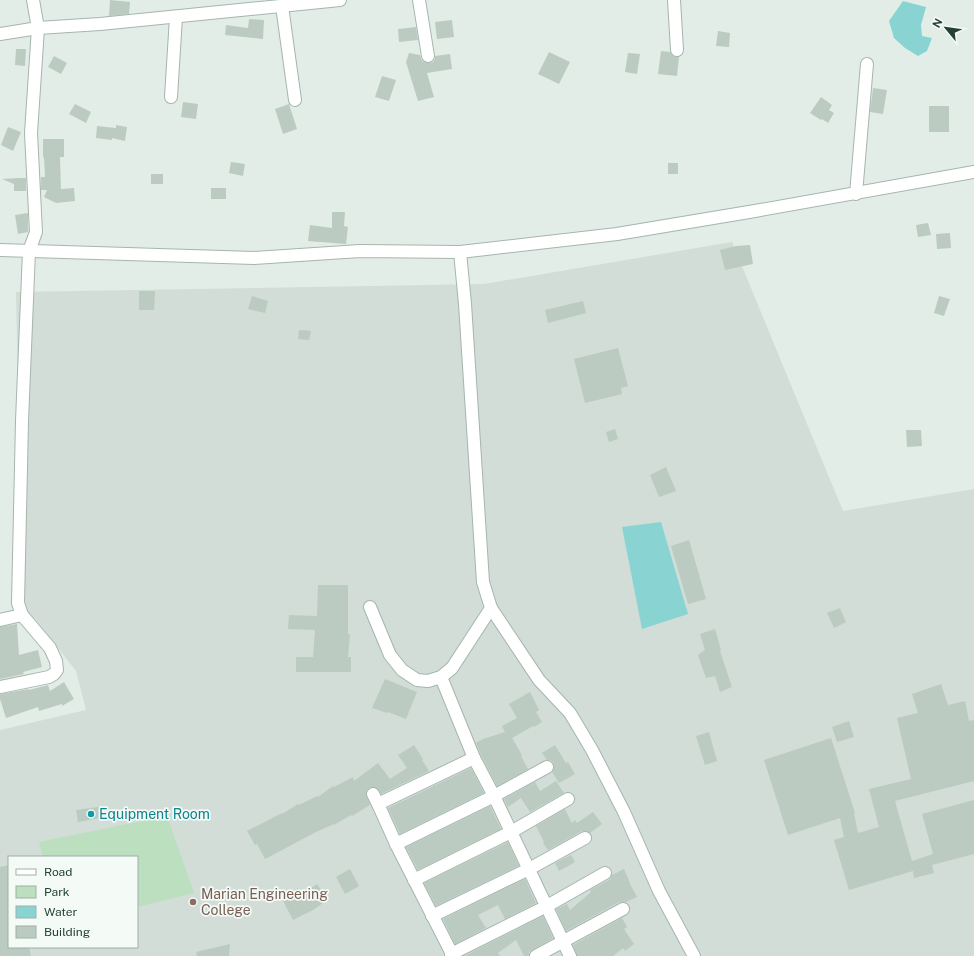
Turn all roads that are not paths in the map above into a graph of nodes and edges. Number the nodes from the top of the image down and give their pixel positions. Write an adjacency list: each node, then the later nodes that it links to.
1 (33, 0): 7 (street)
2 (340, 0): 5 (street)
3 (419, 0): 10 (street)
4 (674, 0): 9 (street)
5 (282, 6): 6 (street); 13 (street)
6 (176, 17): 7 (street); 12 (street)
7 (38, 28): 8 (street); 17 (street)
8 (0, 34)
9 (677, 50)
10 (428, 56)
11 (867, 64): 15 (street)
12 (171, 97)
13 (295, 100)
14 (974, 172): 15 (street)
15 (856, 194): 18 (street)
16 (0, 250): 17 (street)
17 (29, 251): 18 (street); 21 (street)
18 (460, 252): 20 (street)
19 (370, 607): 23 (street)
20 (490, 608): 23 (street); 42 (street)
21 (22, 615): 22 (street); 24 (street)
22 (0, 620)
23 (440, 678): 25 (street)
24 (0, 687)
25 (474, 758): 27 (street); 31 (street)
26 (547, 767): 27 (street)
27 (494, 796): 29 (street); 31 (street)
28 (568, 799): 29 (street)
29 (511, 832): 32 (street); 34 (street)
30 (585, 838): 32 (street)
31 (396, 844): 34 (street)
32 (529, 869): 35 (street); 37 (street)
33 (605, 873): 35 (street)
34 (414, 880): 37 (street)
35 (547, 906): 38 (street); 39 (street)
36 (623, 909): 38 (street)
37 (432, 916): 39 (street)
38 (564, 942): 40 (street); 41 (street)
39 (452, 955)
40 (536, 956)
41 (570, 956)
42 (694, 956)

